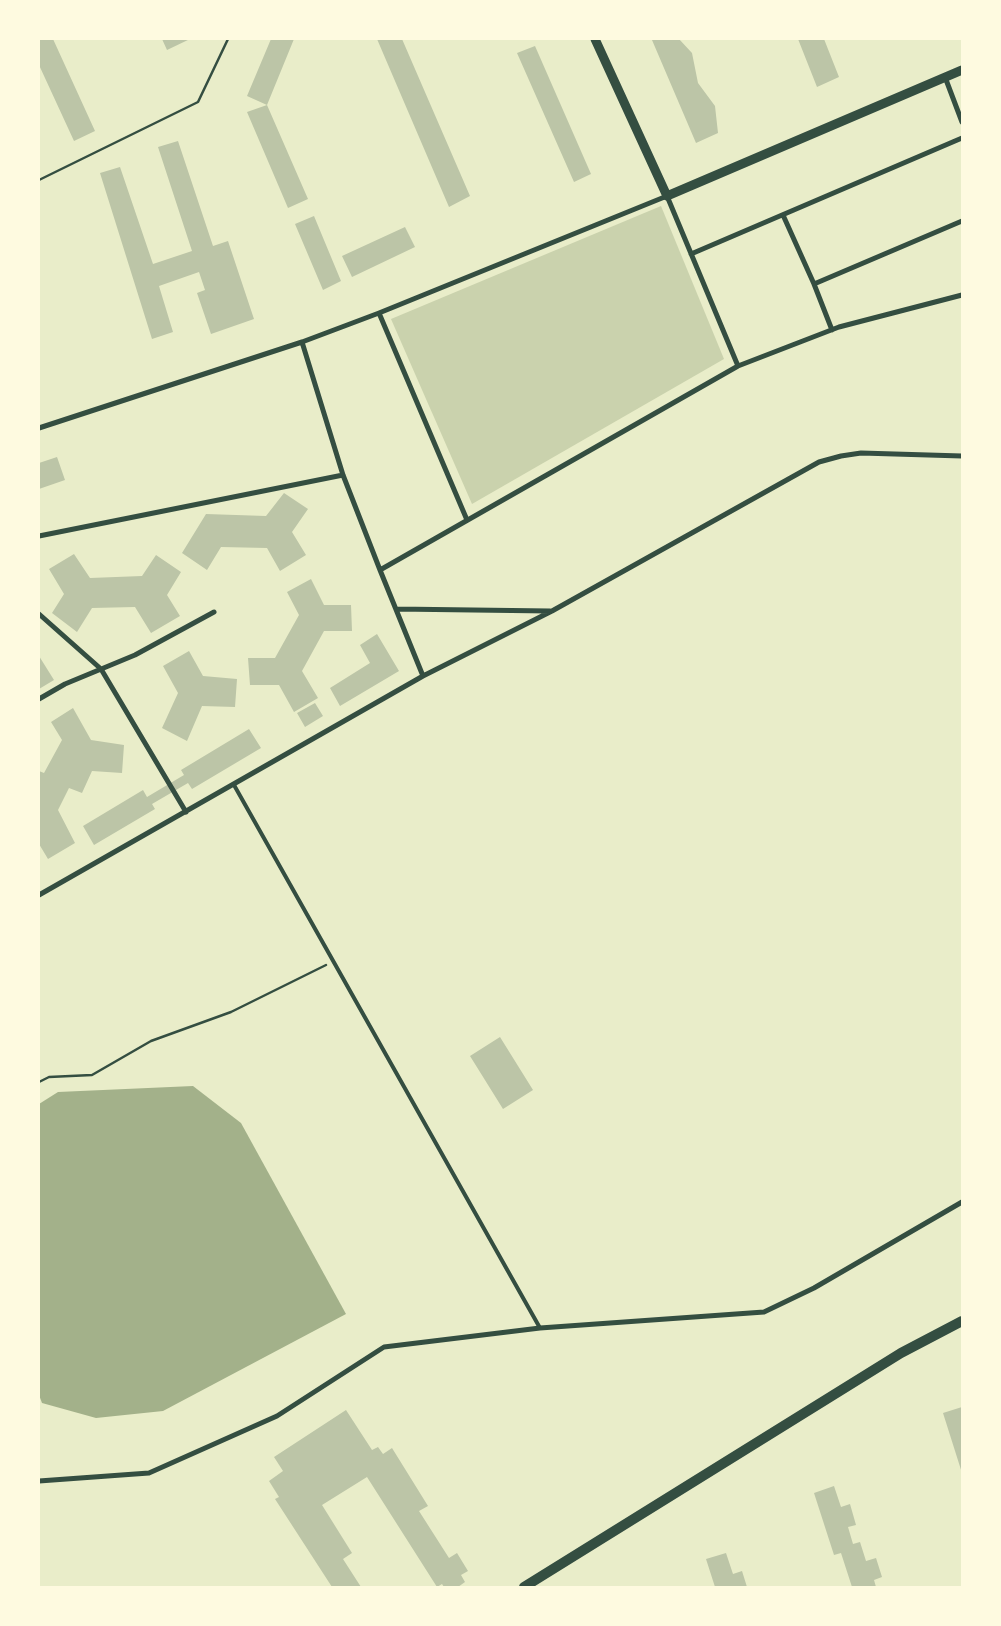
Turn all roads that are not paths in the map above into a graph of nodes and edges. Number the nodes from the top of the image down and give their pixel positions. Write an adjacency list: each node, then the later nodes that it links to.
1 (595, 39): 6 (street)
2 (962, 70): 3 (street)
3 (945, 77): 4 (street); 6 (street)
4 (962, 122)
5 (962, 138): 7 (street)
6 (667, 196): 9 (street); 12 (street)
7 (782, 215): 9 (street); 10 (street)
8 (962, 221): 10 (street)
9 (691, 254): 15 (street)
10 (814, 284): 13 (street)
11 (962, 295): 13 (street)
12 (378, 314): 14 (street); 19 (street)
13 (832, 330): 15 (street)
14 (302, 342): 16 (street); 18 (street)
15 (738, 366): 19 (street)
16 (39, 428)
17 (962, 456): 23 (street)
18 (343, 475): 20 (street); 21 (street)
19 (467, 520): 21 (street)
20 (39, 536)
21 (380, 570): 22 (street)
22 (396, 609): 23 (street); 27 (street)
23 (552, 611): 27 (street)
24 (214, 612): 26 (street)
25 (39, 614): 26 (street)
26 (101, 669): 28 (street); 30 (street)
27 (423, 676): 29 (street)
28 (39, 699)
29 (234, 785): 30 (street); 34 (lane)
30 (186, 812): 31 (street)
31 (39, 895)
32 (962, 1202): 34 (street)
33 (962, 1321): 36 (main road)
34 (540, 1328): 35 (street)
35 (39, 1481)
36 (528, 1586)

